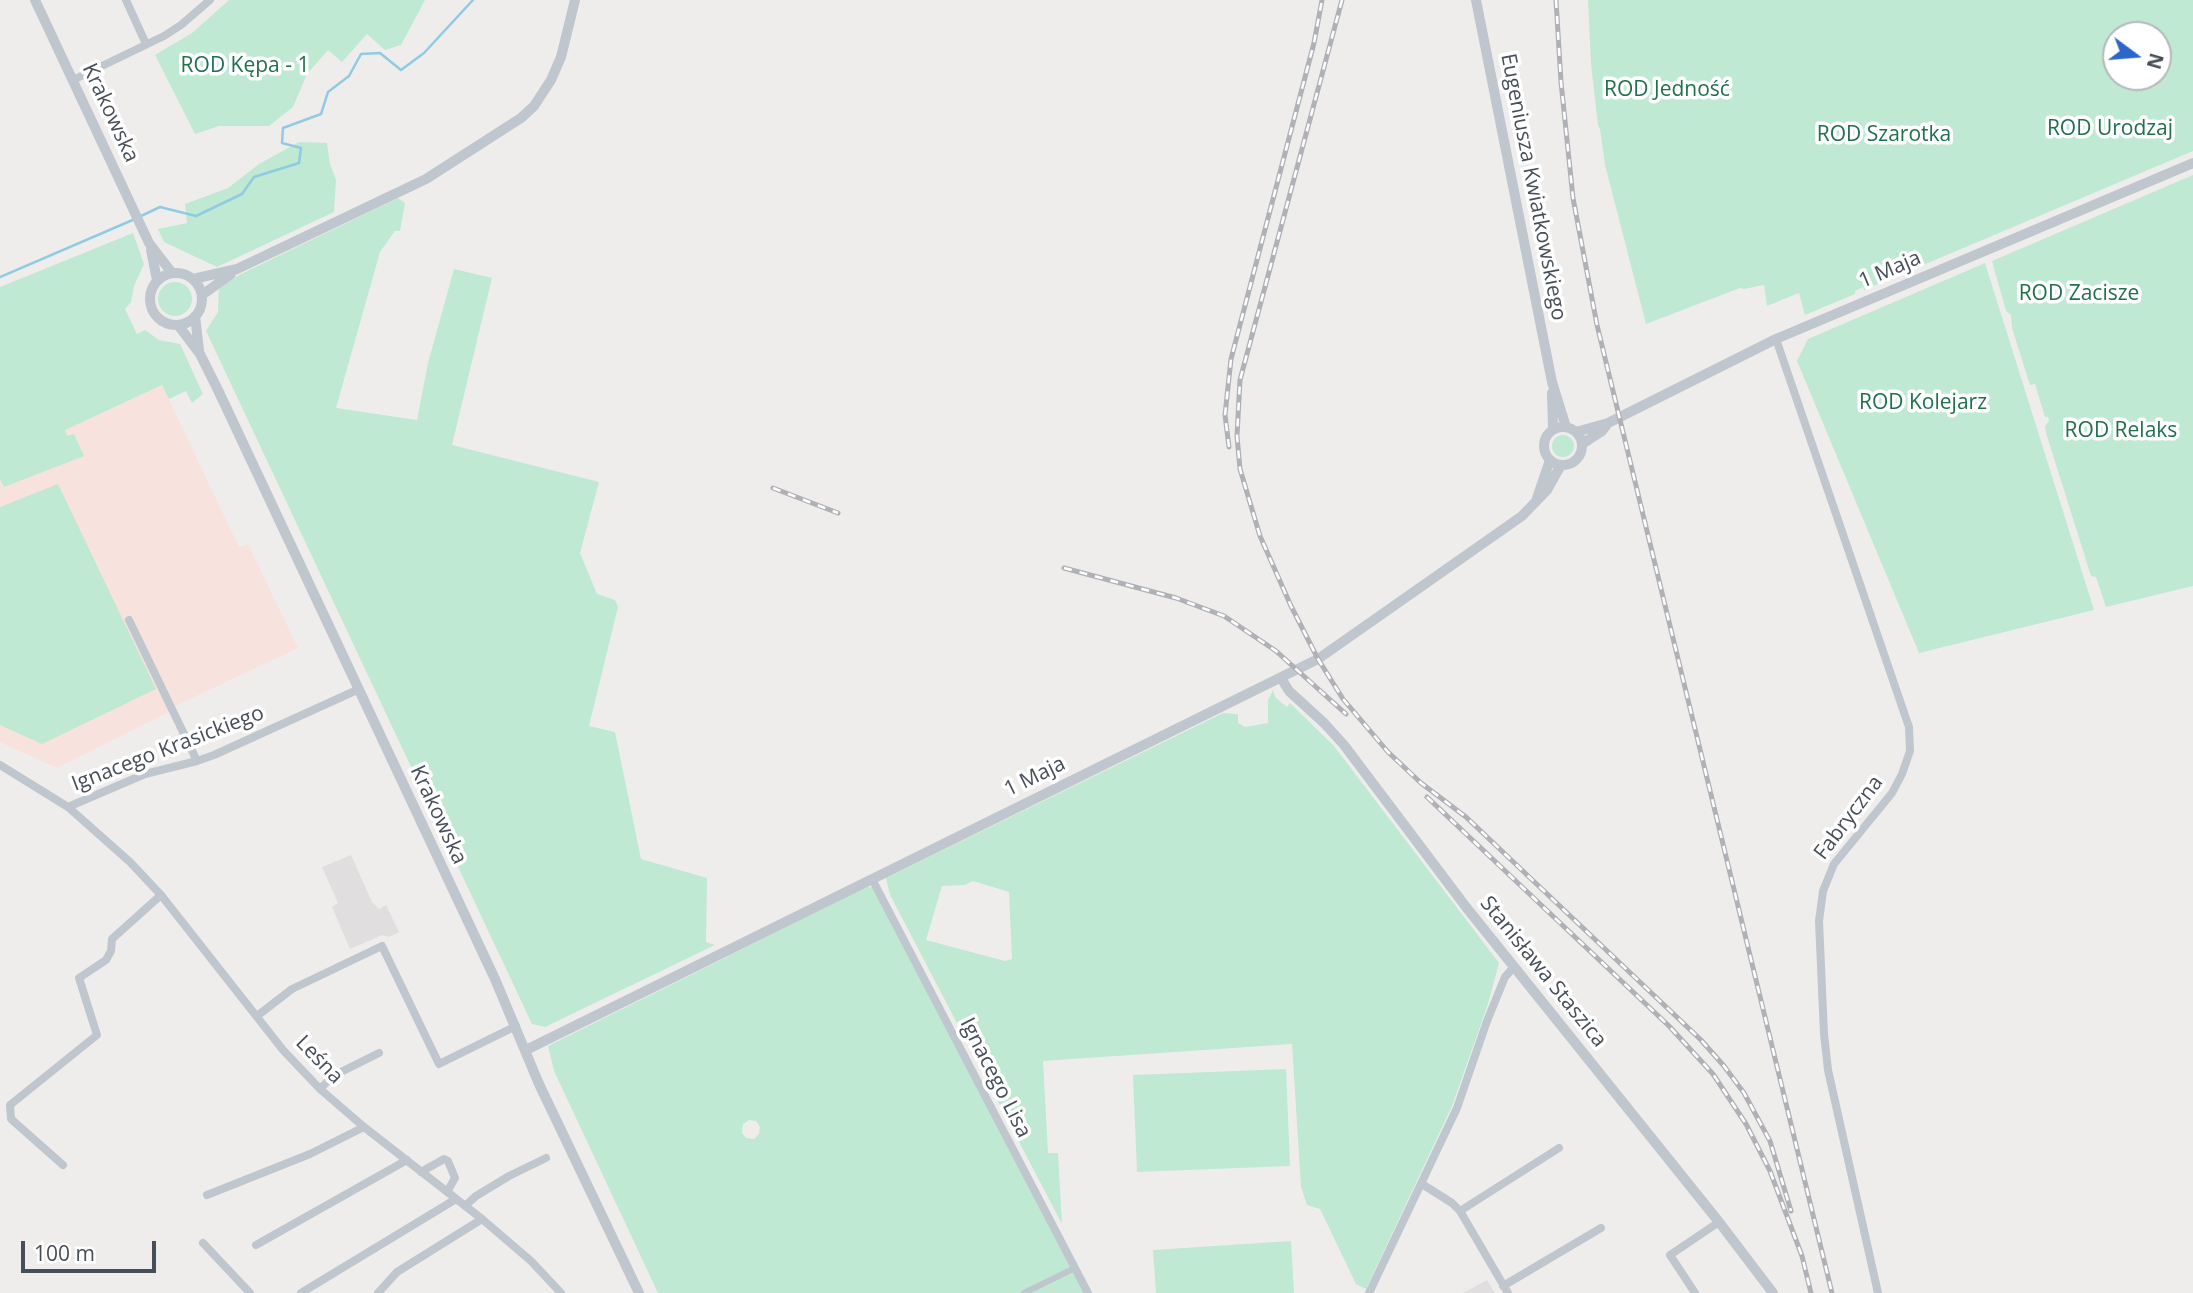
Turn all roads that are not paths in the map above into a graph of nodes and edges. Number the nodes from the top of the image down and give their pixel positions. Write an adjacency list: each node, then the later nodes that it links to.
1 (35, 0): 7 (street, Krakowska)
2 (126, 0): 6 (street)
3 (210, 0): 6 (street)
4 (575, 0): 10 (street)
5 (1476, 0): 19 (street, Eugeniusza Kwiatkowskiego)
6 (146, 44): 7 (street)
7 (73, 80): 9 (street, Krakowska)
8 (2193, 163): 17 (street, 1 Maja)
9 (149, 243): 11 (street, Krakowska); 13 (street, Krakowska)
10 (237, 269): 12 (street); 14 (street)
11 (172, 273): 12 (street); 13 (street)
12 (193, 279): 14 (street)
13 (157, 280): 16 (street)
14 (202, 295): 15 (street)
15 (195, 316): 16 (street); 18 (street, Krakowska)
16 (178, 325): 18 (street, Krakowska)
17 (1776, 340): 20 (street, 1 Maja); 70 (street, Fabryczna)
18 (200, 354): 29 (street, Krakowska)
19 (1552, 382): 21 (street, Eugeniusza Kwiatkowskiego); 22 (street, Eugeniusza Kwiatkowskiego)
20 (1608, 424): 22 (street, 1 Maja); 23 (street, 1 Maja)
21 (1553, 429): 22 (street); 24 (street)
22 (1571, 429): 23 (street)
23 (1582, 444): 25 (street)
24 (1550, 460): 25 (street); 26 (street, 1 Maja)
25 (1561, 465): 26 (street, 1 Maja)
26 (1537, 499): 28 (street, 1 Maja)
27 (129, 620): 30 (street)
28 (1282, 678): 33 (street, 1 Maja); 35 (street, Stanisława Staszica)
29 (357, 690): 30 (street, Ignacego Krasickiego); 37 (street, Krakowska)
30 (197, 761): 32 (street, Ignacego Krasickiego)
31 (0, 765): 32 (street, Leśna)
32 (68, 807): 34 (street, Leśna)
33 (872, 879): 38 (street, 1 Maja); 58 (street, Ignacego Lisa)
34 (161, 895): 36 (street, Leśna); 45 (street)
35 (1514, 967): 47 (street); 54 (street, Stanisława Staszica)
36 (257, 1016): 37 (street); 40 (street, Leśna)
37 (516, 1027): 38 (street, Krakowska)
38 (526, 1050): 64 (street, Krakowska)
39 (379, 1052): 40 (street)
40 (320, 1089): 41 (street, Leśna)
41 (364, 1128): 44 (street, Leśna); 49 (street)
42 (1559, 1148): 52 (street)
43 (545, 1158): 51 (street)
44 (407, 1160): 46 (street, Leśna); 57 (street)
45 (63, 1165)
46 (421, 1172): 48 (street, Leśna); 48 (street)
47 (1422, 1184): 52 (street); 67 (street)
48 (447, 1192): 50 (street, Leśna)
49 (207, 1195)
50 (456, 1199): 51 (street, Leśna); 61 (street)
51 (465, 1206): 53 (street, Leśna)
52 (1460, 1211): 59 (street)
53 (482, 1219): 62 (street); 63 (street, Leśna)
54 (1719, 1222): 68 (street); 69 (street, Stanisława Staszica)
55 (1601, 1228): 59 (street)
56 (203, 1243): 60 (street)
57 (256, 1245)
58 (1075, 1268): 65 (street); 66 (street, Ignacego Lisa)
59 (1505, 1289)
60 (250, 1293)
61 (300, 1293)
62 (378, 1293)
63 (561, 1293)
64 (639, 1293)
65 (1024, 1293)
66 (1088, 1293)
67 (1370, 1293)
68 (1695, 1293)
69 (1773, 1293)
70 (1878, 1293)

